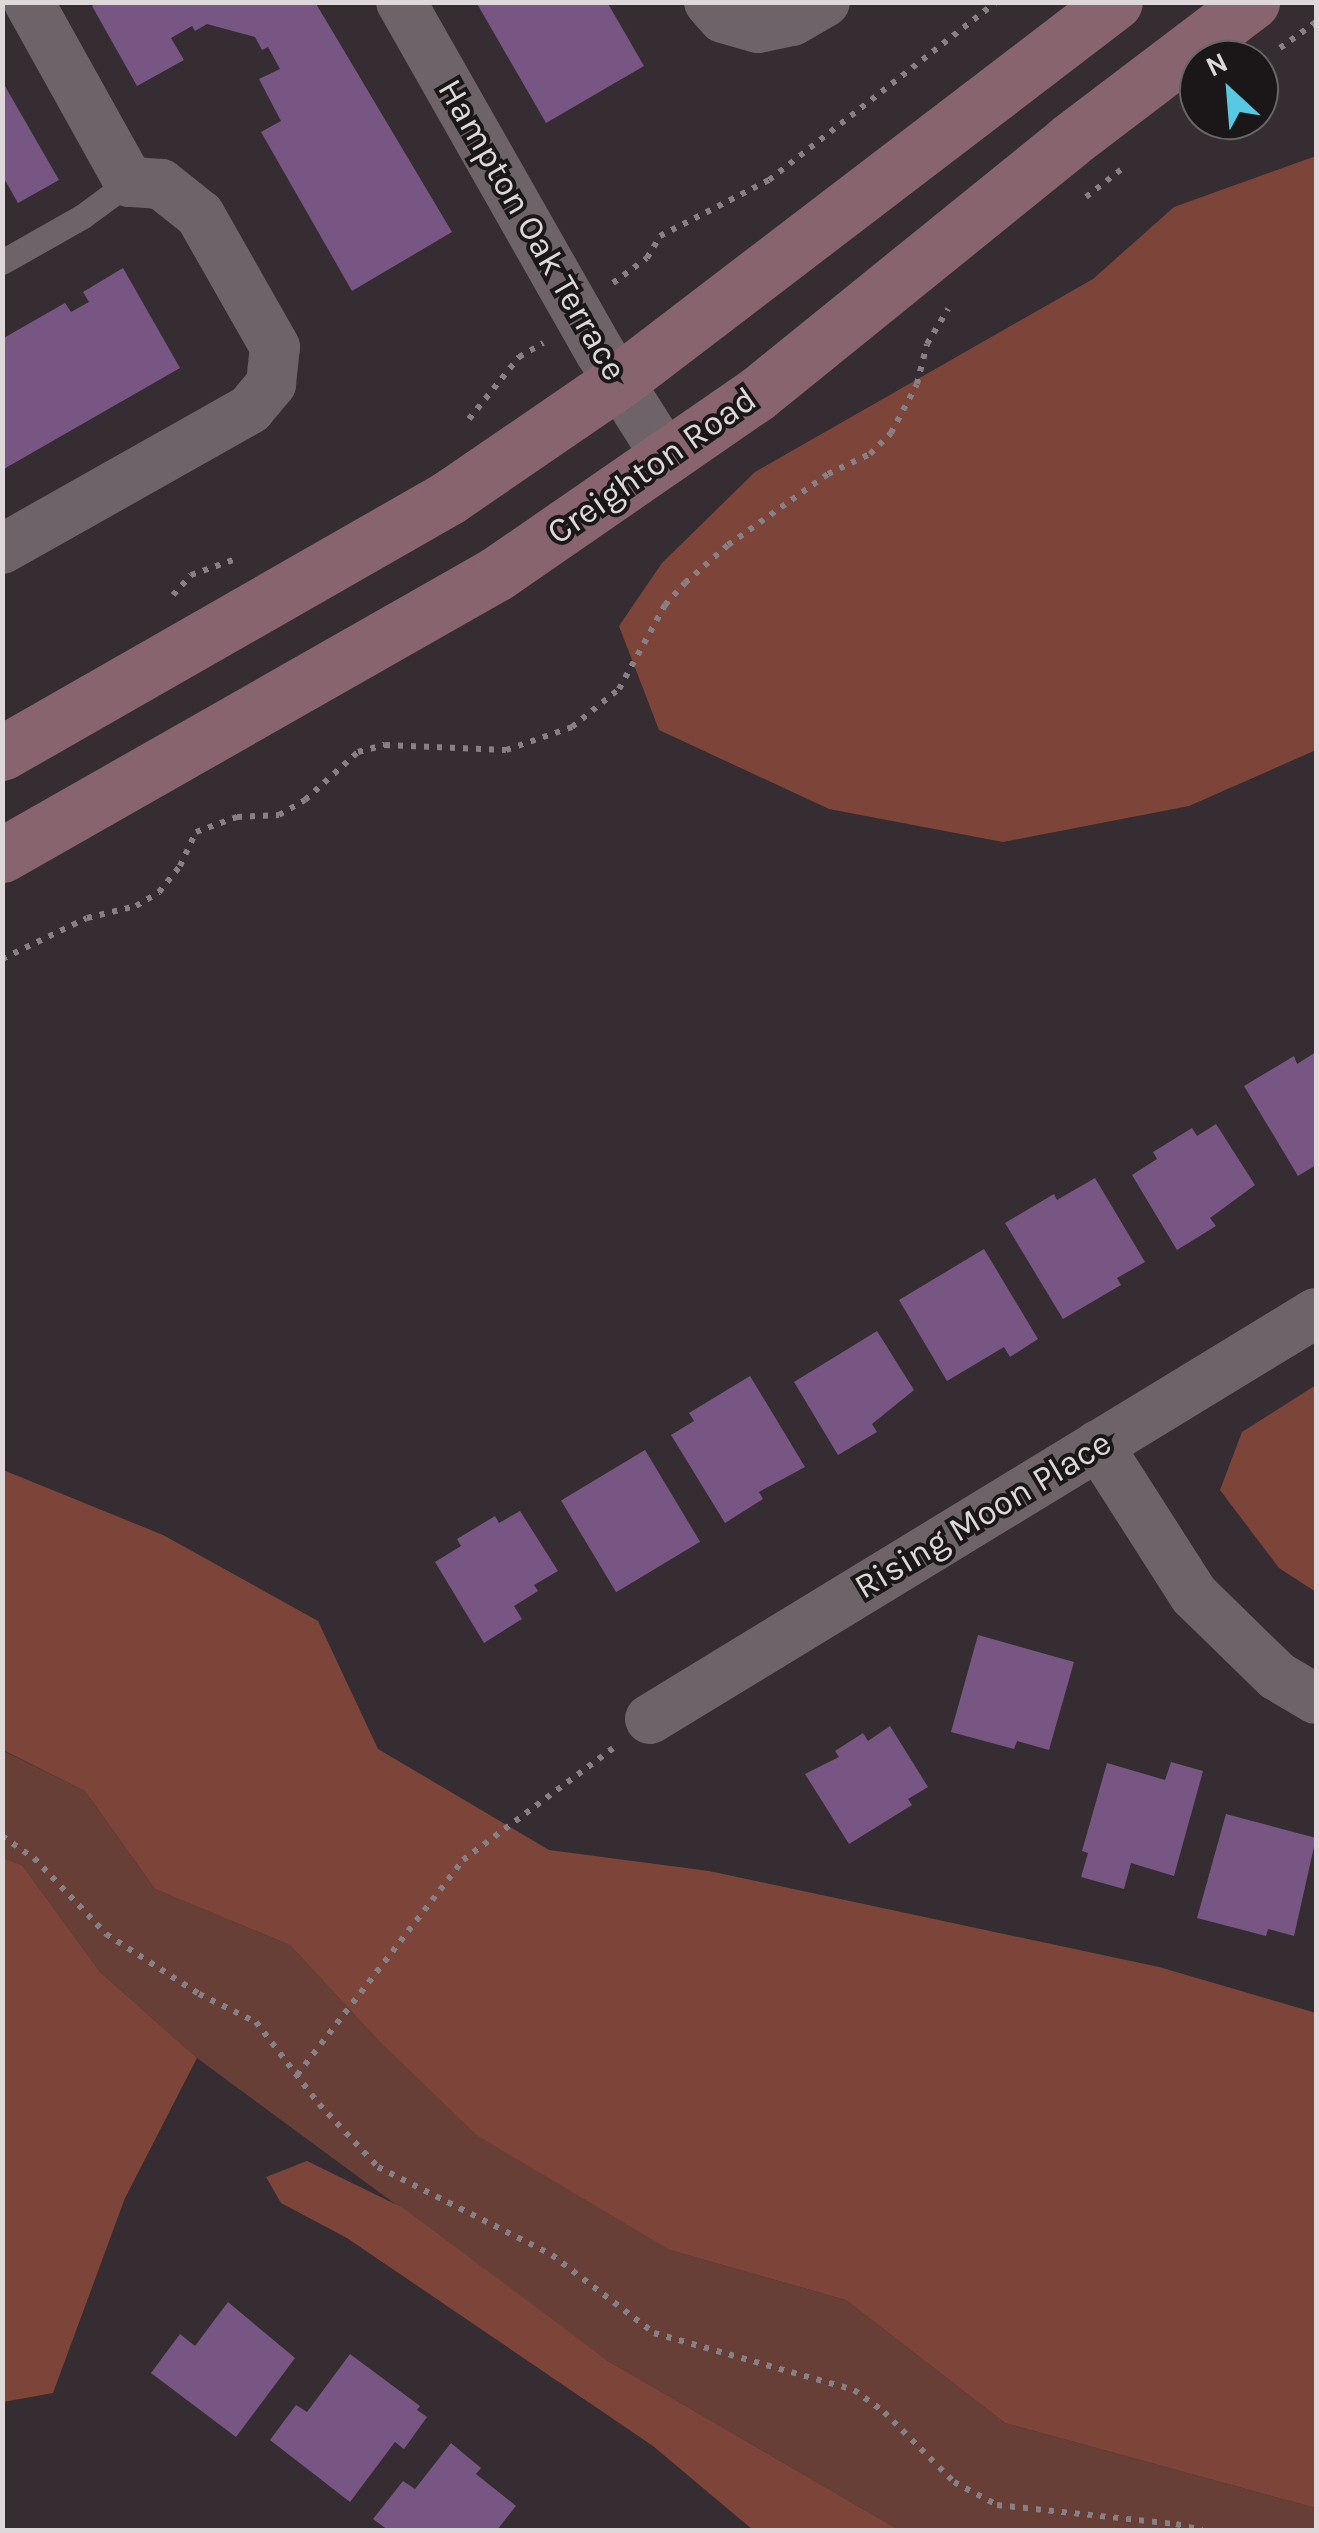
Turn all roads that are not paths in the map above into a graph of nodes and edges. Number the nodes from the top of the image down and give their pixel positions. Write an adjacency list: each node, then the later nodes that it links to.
1 (29, 2): 7 (street)
2 (402, 2): 9 (street, Hampton Oak Terrace)
3 (709, 2): 4 (street)
4 (825, 2)
5 (1115, 2): 9 (street)
6 (1252, 2): 10 (street, Creighton Road)
7 (129, 182): 8 (lane); 11 (street)
8 (2, 262)
9 (619, 381): 10 (street, Hampton Oak Terrace); 12 (street)
10 (665, 455): 13 (street, Creighton Road)
11 (2, 550)
12 (2, 753)
13 (2, 855)
14 (1316, 1313): 15 (street, Rising Moon Place)
15 (1098, 1445): 16 (street); 17 (street, Rising Moon Place)
16 (1316, 1699)
17 (650, 1719)

